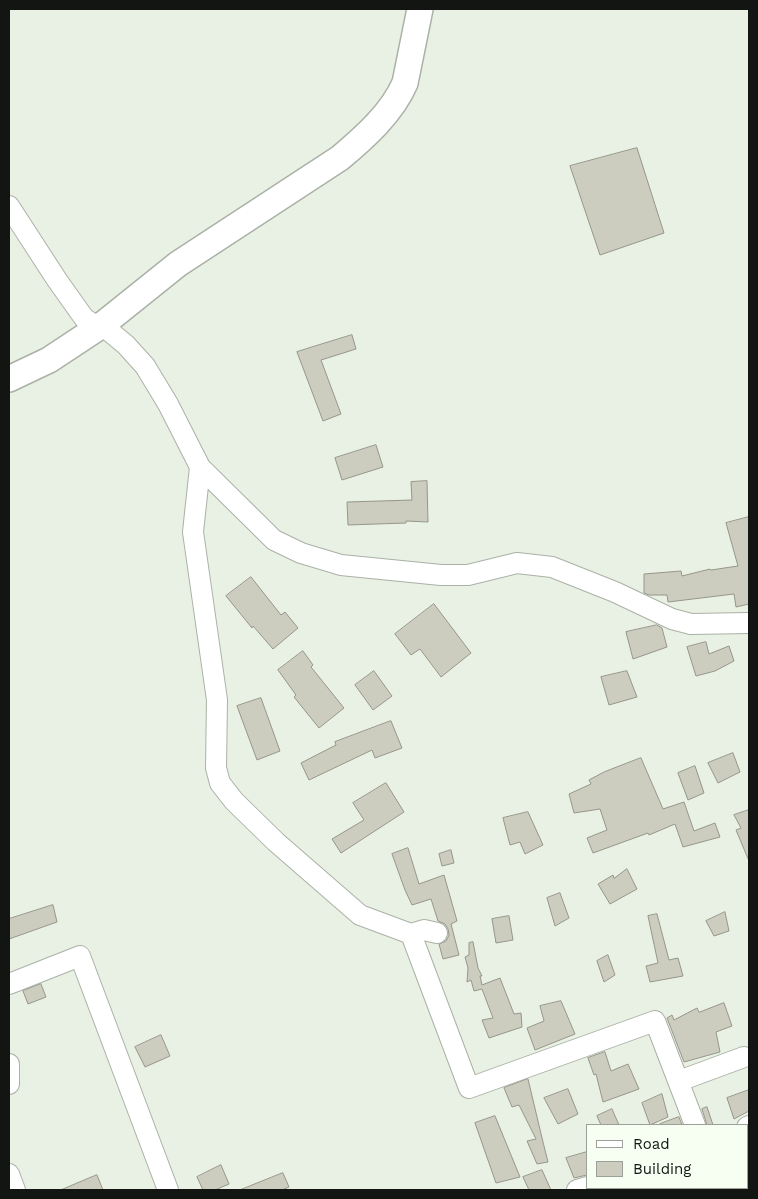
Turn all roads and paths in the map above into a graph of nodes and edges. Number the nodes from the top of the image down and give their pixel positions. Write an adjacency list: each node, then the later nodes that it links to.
1 (420, 9): 3 (main road)
2 (9, 206): 3 (street)
3 (102, 325): 4 (main road); 5 (street)
4 (9, 379)
5 (200, 467): 6 (street); 8 (street)
6 (749, 623)
7 (437, 933): 8 (street)
8 (411, 934): 12 (street)
9 (9, 984): 17 (street)
10 (744, 1057): 12 (street)
11 (9, 1064): 13 (street)
12 (679, 1082): 14 (street)
13 (9, 1084)
14 (694, 1124)
15 (9, 1174): 16 (street)
16 (15, 1190)
17 (168, 1190)

